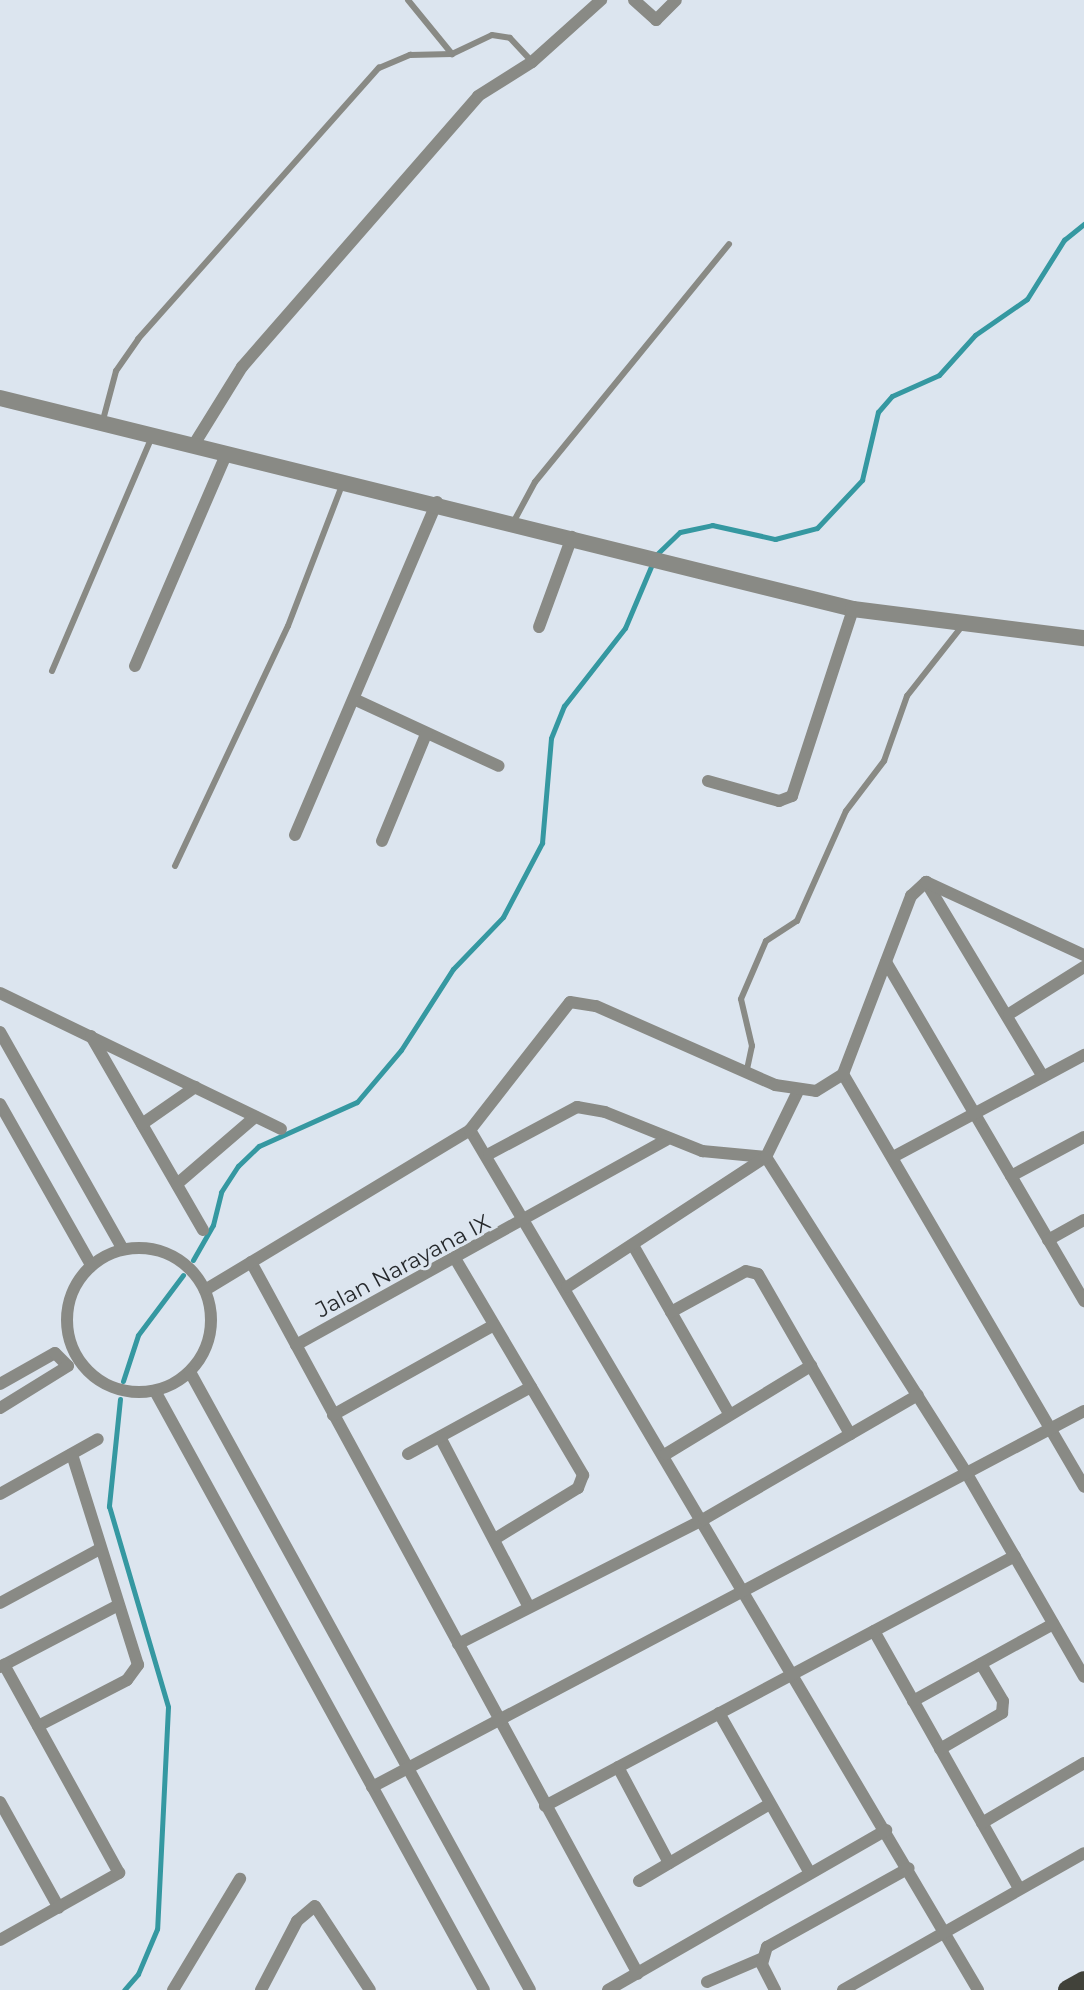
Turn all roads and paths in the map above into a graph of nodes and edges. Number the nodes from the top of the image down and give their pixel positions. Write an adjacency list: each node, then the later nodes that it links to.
1 (408, 0): 5 (lane)
2 (601, 0): 6 (street)
3 (634, 0): 4 (street)
4 (676, 0)
5 (452, 54): 6 (lane); 9 (lane)
6 (532, 62): 11 (street)
7 (729, 244): 15 (lane)
8 (0, 398): 9 (street)
9 (102, 423): 10 (street)
10 (152, 436): 11 (street); 22 (lane)
11 (193, 446): 12 (street)
12 (226, 455): 13 (street); 21 (street)
13 (344, 479): 14 (street); 29 (lane)
14 (437, 502): 15 (street); 23 (street)
15 (514, 521): 16 (street)
16 (572, 537): 17 (street); 19 (street)
17 (853, 609): 18 (street); 26 (street)
18 (962, 624): 20 (street); 39 (lane)
19 (539, 627)
20 (1084, 638)
21 (135, 666)
22 (52, 671)
23 (356, 700): 24 (street); 27 (street)
24 (426, 734): 25 (street); 28 (street)
25 (499, 766)
26 (708, 781)
27 (295, 835)
28 (382, 841)
29 (175, 866)
30 (926, 882): 31 (street); 32 (street); 35 (street)
31 (1084, 955)
32 (886, 962): 40 (street); 45 (street)
33 (1084, 967): 35 (street)
34 (0, 993): 37 (street)
35 (1009, 1014): 41 (street)
36 (0, 1032): 62 (street)
37 (91, 1036): 42 (street); 47 (street)
38 (1084, 1055): 41 (street)
39 (746, 1074): 43 (street); 49 (street)
40 (843, 1074): 43 (street); 54 (street)
41 (1043, 1077): 45 (street)
42 (195, 1087): 46 (street); 47 (street)
43 (798, 1091): 53 (street)
44 (0, 1104): 65 (street)
45 (975, 1113): 54 (street); 55 (street)
46 (255, 1117): 48 (street); 56 (street)
47 (142, 1124): 56 (street)
48 (281, 1129)
49 (470, 1130): 52 (street); 64 (street)
50 (1084, 1137): 55 (street)
51 (666, 1140): 52 (street); 53 (street); 58 (street, Jalan Narayana IX)
52 (489, 1154): 58 (street)
53 (766, 1157): 61 (street); 77 (street)
54 (893, 1157): 82 (street)
55 (1011, 1176): 60 (street)
56 (177, 1184): 59 (street)
57 (1084, 1220): 60 (street)
58 (529, 1221): 63 (street, Jalan Narayana IX); 66 (street)
59 (203, 1230)
60 (1048, 1240): 68 (street)
61 (634, 1247): 66 (street); 69 (street)
62 (123, 1249): 65 (street); 67 (street)
63 (456, 1260): 70 (street); 71 (street, Jalan Narayana IX)
64 (251, 1262): 67 (street); 71 (street)
65 (91, 1265): 76 (street)
66 (567, 1287): 88 (street)
67 (205, 1290): 73 (street)
68 (1084, 1301)
69 (671, 1312): 72 (street); 81 (street)
70 (494, 1325): 75 (street); 80 (street)
71 (296, 1345): 80 (street)
72 (811, 1366): 81 (street); 83 (street)
73 (190, 1372): 76 (street); 113 (street)
74 (0, 1384): 78 (street)
75 (531, 1387): 84 (street); 93 (street)
76 (155, 1391): 115 (street)
77 (918, 1395): 83 (street); 89 (street)
78 (0, 1408)
79 (1084, 1411): 82 (street)
80 (333, 1415): 102 (street)
81 (730, 1415): 88 (street)
82 (1051, 1429): 89 (street); 90 (street)
83 (850, 1434): 92 (street)
84 (440, 1437): 87 (street); 93 (street)
85 (98, 1439): 86 (street)
86 (72, 1454): 91 (street); 94 (street)
87 (408, 1454)
88 (666, 1454): 92 (street)
89 (967, 1474): 95 (street); 96 (street)
90 (1084, 1487)
91 (0, 1494)
92 (704, 1519): 96 (street); 99 (street)
93 (496, 1538): 99 (street)
94 (100, 1549): 97 (street); 98 (street)
95 (1015, 1556): 100 (street); 101 (street)
96 (749, 1594): 105 (street); 109 (street)
97 (0, 1603)
98 (115, 1607): 104 (street); 110 (street)
99 (529, 1607): 102 (street)
100 (1053, 1624): 103 (street); 106 (street)
101 (874, 1631): 105 (street); 107 (street)
102 (458, 1644): 109 (street)
103 (981, 1664): 107 (street); 111 (street)
104 (2, 1666): 110 (street)
105 (795, 1673): 108 (street); 120 (street)
106 (1084, 1677)
107 (913, 1701): 111 (street)
108 (719, 1713): 114 (street); 117 (street)
109 (499, 1721): 113 (street); 118 (street)
110 (38, 1726): 128 (street)
111 (940, 1749): 119 (street)
112 (1084, 1763): 119 (street)
113 (408, 1767): 115 (street); 141 (street)
114 (618, 1767): 118 (street); 122 (street)
115 (372, 1787): 140 (street)
116 (0, 1802): 128 (street)
117 (768, 1805): 122 (street); 124 (street)
118 (545, 1806): 132 (street)
119 (982, 1823): 127 (street)
120 (886, 1830): 123 (street); 124 (street)
121 (1084, 1853): 127 (street)
122 (669, 1863): 126 (street)
123 (909, 1868): 129 (street); 131 (street)
124 (810, 1873): 132 (street)
125 (240, 1879): 136 (street)
126 (639, 1881)
127 (1019, 1888): 129 (street)
128 (59, 1908): 130 (street)
129 (945, 1929): 144 (street); 145 (street)
130 (0, 1940)
131 (761, 1959): 135 (street); 143 (street)
132 (638, 1974): 142 (street)
133 (265, 1977): 137 (street); 138 (street); 139 (street)
134 (1084, 1981): 146 (main road)
135 (707, 1982)
136 (173, 1990)
137 (261, 1990)
138 (272, 1990)
139 (370, 1990)
140 (484, 1990)
141 (530, 1990)
142 (608, 1990)
143 (775, 1990)
144 (843, 1990)
145 (978, 1990)
146 (1068, 1990)

